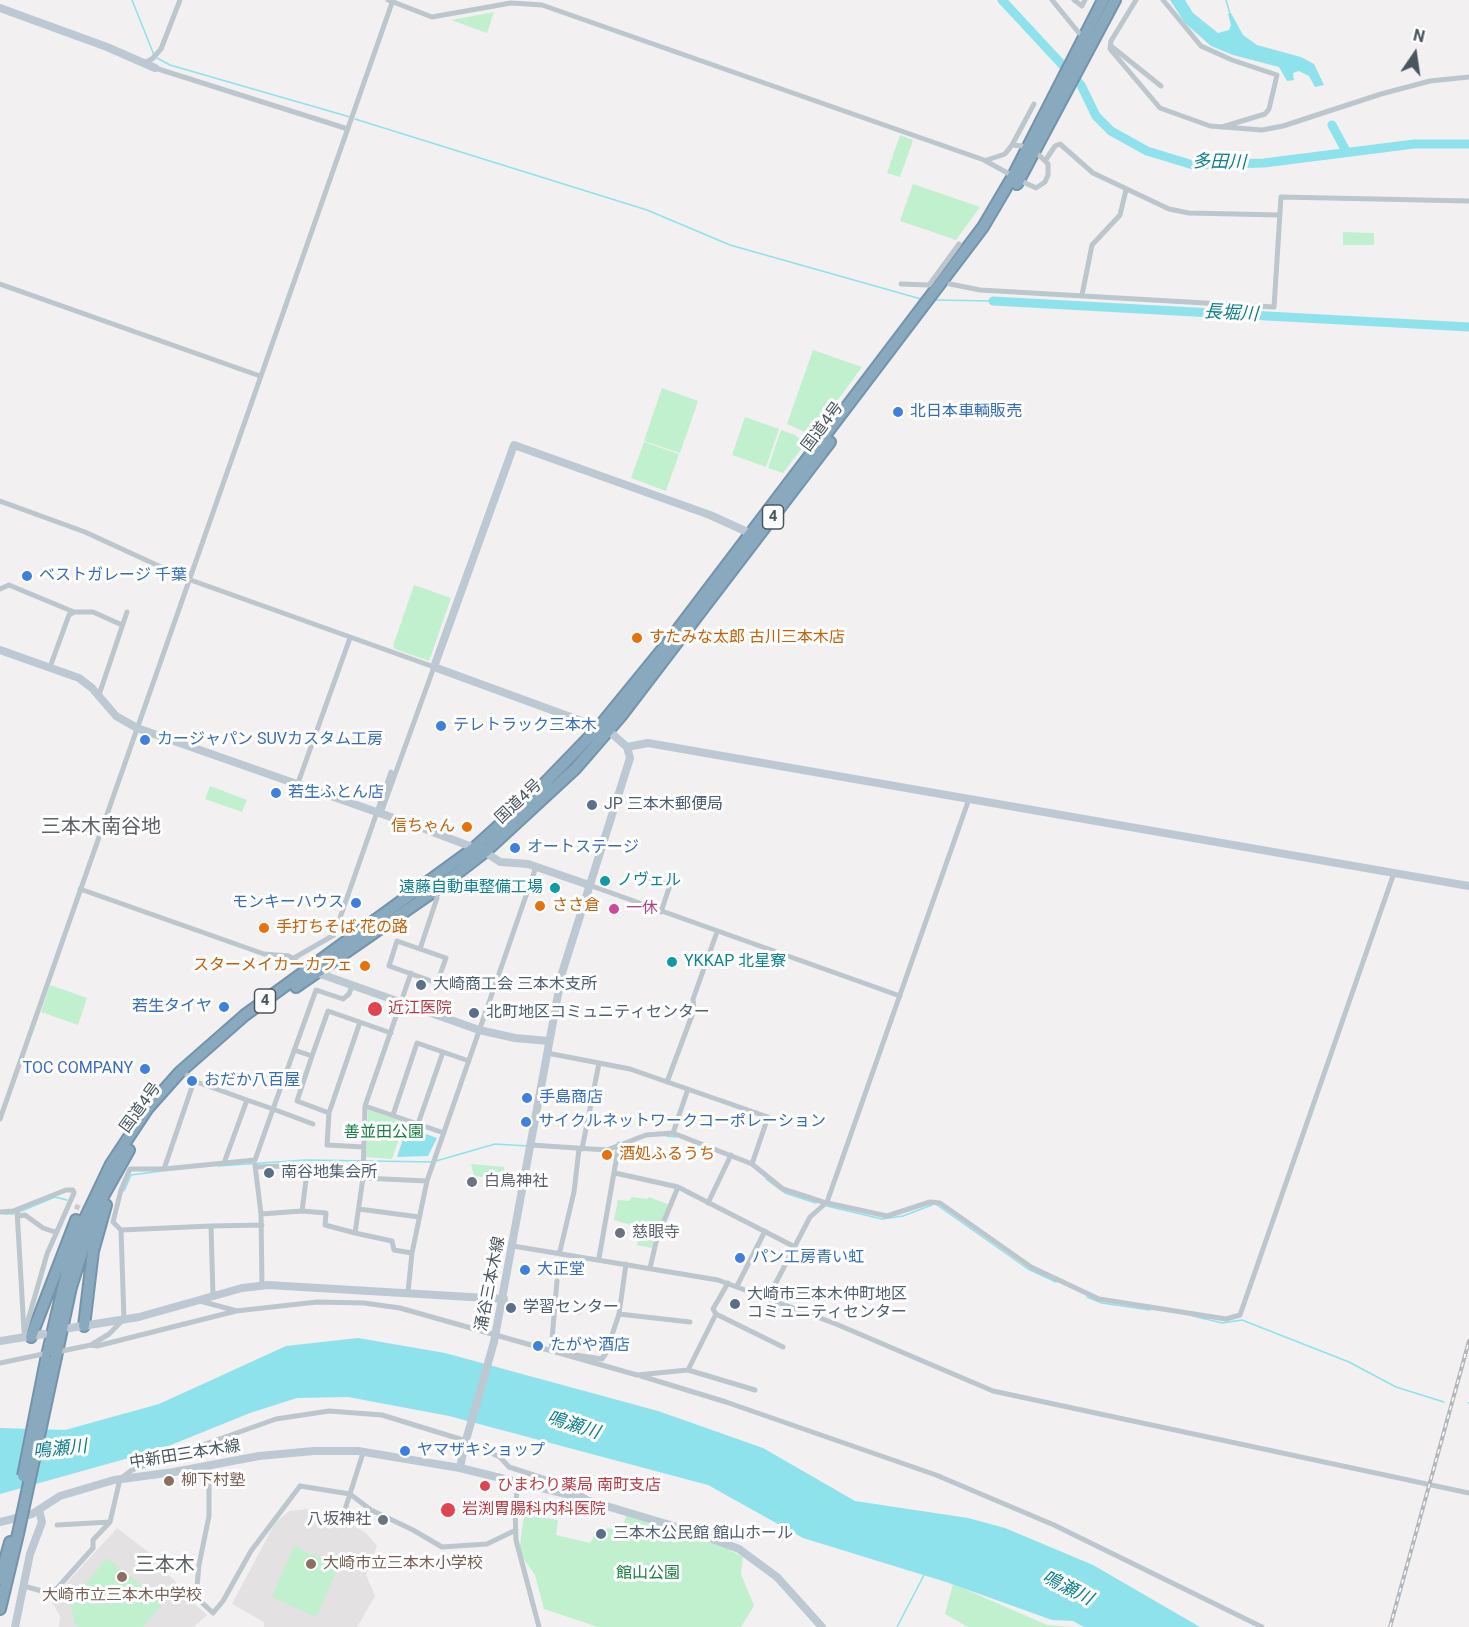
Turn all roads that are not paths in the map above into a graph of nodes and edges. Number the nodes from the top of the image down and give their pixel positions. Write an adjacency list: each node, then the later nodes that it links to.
1 (180, 0): 14 (street)
2 (1052, 0): 11 (street)
3 (1074, 0): 4 (street)
4 (1085, 0)
5 (1103, 0): 13 (highway, 国道4号 / 4)
6 (1115, 0): 13 (highway, 国道4号 / 4)
7 (1163, 0): 20 (street)
8 (391, 1): 19 (street); 24 (street)
9 (1134, 1): 12 (street)
10 (0, 8): 14 (street)
11 (1079, 33)
12 (1110, 45): 17 (street); 20 (street)
13 (1078, 57): 26 (highway, 国道4号 / 4)
14 (144, 63): 15 (street)
15 (154, 68): 19 (street)
16 (1469, 77): 20 (street)
17 (1161, 86)
18 (1034, 104): 21 (street)
19 (349, 126): 35 (street)
20 (1222, 129)
21 (1012, 145): 22 (street); 24 (street)
22 (1022, 146)
23 (1039, 155): 25 (street)
24 (984, 160): 26 (street)
25 (1045, 161): 26 (street); 27 (street)
26 (1016, 178): 31 (highway, 国道4号 / 4)
27 (1126, 190): 29 (street); 34 (street)
28 (1469, 201): 29 (street)
29 (1279, 215): 34 (street)
30 (959, 244): 31 (street)
31 (943, 282): 33 (street); 34 (street); 37 (highway, 国道4号 / 4)
32 (0, 284): 35 (street)
33 (902, 284)
34 (1082, 295)
35 (261, 376): 38 (street)
36 (0, 502): 38 (street)
37 (755, 535): 45 (street); 48 (highway, 国道4号 / 4); 50 (highway, 国道4号 / 4)
38 (189, 579): 43 (street); 49 (street)
39 (0, 589): 40 (street)
40 (74, 612): 42 (street); 46 (street)
41 (127, 612): 42 (street)
42 (122, 625): 47 (street)
43 (350, 638): 45 (street); 53 (street)
44 (0, 650): 46 (street)
45 (434, 667): 48 (street); 55 (street)
46 (50, 668): 47 (street)
47 (99, 695): 49 (street)
48 (598, 727): 50 (street); 56 (highway, 国道4号 / 4)
49 (137, 728): 53 (street); 63 (street)
50 (609, 731): 51 (street); 57 (highway, 国道4号 / 4)
51 (627, 747): 54 (street); 61 (street, 涌谷三本木線)
52 (391, 772): 55 (street)
53 (298, 783): 55 (street)
54 (969, 799): 59 (street); 72 (street)
55 (379, 813): 56 (street); 68 (street)
56 (473, 849): 57 (street); 69 (highway, 国道4号 / 4)
57 (485, 852): 58 (street); 64 (highway, 国道4号 / 4)
58 (536, 867): 61 (street); 75 (street)
59 (1394, 873): 62 (street); 112 (street)
60 (637, 874): 65 (street)
61 (589, 885): 65 (street); 77 (street, 涌谷三本木線)
62 (1469, 886)
63 (80, 890): 68 (street); 92 (street)
64 (433, 892): 67 (street); 69 (highway, 国道4号 / 4)
65 (661, 912): 66 (street)
66 (717, 932): 72 (street); 85 (street)
67 (420, 949): 70 (street); 70 (street)
68 (294, 958): 69 (street)
69 (313, 971): 71 (street); 84 (highway, 国道4号 / 4); 97 (highway, 国道4号 / 4)
70 (411, 974): 73 (street)
71 (351, 986): 73 (street); 78 (street)
72 (900, 996): 112 (street)
73 (400, 1004): 75 (street); 76 (street)
74 (360, 1022): 76 (street); 81 (street); 90 (street)
75 (479, 1030): 77 (street); 82 (street)
76 (391, 1033): 88 (street)
77 (549, 1041): 80 (street, 涌谷三本木線)
78 (294, 1050): 81 (street); 89 (street)
79 (443, 1052): 82 (street); 91 (street); 94 (street)
80 (547, 1053): 83 (street); 99 (street, 涌谷三本木線)
81 (312, 1056): 90 (street)
82 (469, 1061): 95 (street)
83 (599, 1063): 85 (street); 101 (street)
84 (190, 1078): 87 (street); 103 (highway, 国道4号 / 4); 107 (street)
85 (667, 1082): 86 (street)
86 (688, 1089): 96 (street); 106 (street)
87 (247, 1100): 89 (street); 104 (street)
88 (365, 1106): 91 (street); 100 (street)
89 (273, 1109): 93 (street); 105 (street)
90 (329, 1113): 100 (street)
91 (393, 1115): 94 (street)
92 (0, 1119)
93 (313, 1124)
94 (418, 1124): 95 (street)
95 (444, 1132): 110 (street)
96 (673, 1133): 98 (street); 102 (street)
97 (131, 1134): 154 (highway); 161 (highway, 国道4号 / 4)
98 (619, 1144): 101 (street); 108 (street)
99 (531, 1145): 101 (street); 128 (street, 涌谷三本木線)
100 (364, 1147): 109 (street)
101 (580, 1149): 130 (street)
102 (730, 1156): 106 (street); 113 (street)
103 (123, 1160): 151 (highway); 161 (highway, 国道4号 / 4)
104 (224, 1163): 105 (street); 107 (street)
105 (255, 1163): 115 (street); 118 (street)
106 (752, 1164): 112 (street)
107 (164, 1169): 121 (street)
108 (615, 1173): 111 (street); 132 (street)
109 (363, 1178): 110 (street); 114 (street)
110 (427, 1181): 119 (street)
111 (678, 1187): 113 (street); 134 (street)
112 (827, 1202): 129 (street)
113 (708, 1203): 125 (street)
114 (359, 1209): 119 (street); 127 (street)
115 (302, 1211): 118 (street); 127 (street)
116 (0, 1212): 117 (street)
117 (18, 1213): 126 (street); 126 (street); 154 (street)
118 (261, 1214): 122 (street)
119 (419, 1217): 131 (street)
120 (105, 1219): 121 (street)
121 (113, 1222): 124 (street)
122 (262, 1225): 123 (street); 137 (street)
123 (211, 1226): 124 (street); 140 (street)
124 (121, 1230): 149 (street)
125 (765, 1231): 129 (street); 138 (street)
126 (55, 1232): 154 (street)
127 (355, 1233): 131 (street)
128 (513, 1246): 130 (street); 142 (street, 涌谷三本木線)
129 (795, 1247): 141 (street)
130 (560, 1251): 132 (street)
131 (412, 1253): 139 (street)
132 (599, 1258): 133 (street)
133 (626, 1264): 134 (street); 147 (street)
134 (650, 1268): 136 (street)
135 (557, 1281): 144 (street)
136 (728, 1283): 138 (street); 148 (street)
137 (262, 1286): 139 (street); 140 (street)
138 (738, 1286): 141 (street)
139 (408, 1292): 142 (street)
140 (213, 1296): 143 (street)
141 (768, 1298): 171 (street)
142 (504, 1299): 155 (street, 涌谷三本木線)
143 (200, 1301): 145 (street); 149 (street)
144 (553, 1309): 146 (street); 159 (street)
145 (238, 1311): 155 (street); 157 (street)
146 (579, 1312)
147 (619, 1314): 150 (street); 160 (street)
148 (716, 1314): 158 (street); 163 (street)
149 (123, 1320): 151 (street); 157 (street)
150 (690, 1322)
151 (84, 1326): 152 (street)
152 (70, 1328)
153 (44, 1334): 154 (street)
154 (26, 1335): 156 (street)
155 (495, 1339): 159 (street); 168 (street, 涌谷三本木線, bridge)
156 (0, 1341)
157 (92, 1345): 161 (street)
158 (783, 1347)
159 (551, 1351): 160 (street)
160 (566, 1355): 164 (street)
161 (52, 1356): 162 (street); 180 (highway, 国道4号 / 4, bridge)
162 (0, 1363)
163 (688, 1370): 164 (street); 165 (street)
164 (637, 1375): 187 (street)
165 (755, 1390)
166 (363, 1453): 167 (street, 中新田三本木線); 168 (street, 中新田三本木線); 172 (street)
167 (209, 1466): 169 (street, 中新田三本木線); 172 (street)
168 (460, 1468): 170 (street)
169 (120, 1479): 173 (street); 174 (street, 中新田三本木線); 176 (street)
170 (518, 1482): 173 (street); 179 (street)
171 (1469, 1493)
172 (350, 1494): 177 (street); 179 (street)
173 (596, 1503): 186 (street)
174 (39, 1510): 175 (street, 中新田三本木線); 182 (street)
175 (0, 1522)
176 (110, 1522): 178 (street); 182 (street)
177 (341, 1522)
178 (57, 1525)
179 (516, 1530): 185 (street)
180 (15, 1533): 181 (highway, 国道4号 / 4); 183 (highway, 国道4号 / 4)
181 (0, 1579)
182 (24, 1586): 184 (street)
183 (0, 1609)
184 (15, 1627)
185 (539, 1627)
186 (822, 1627)
187 (1262, 1627)

